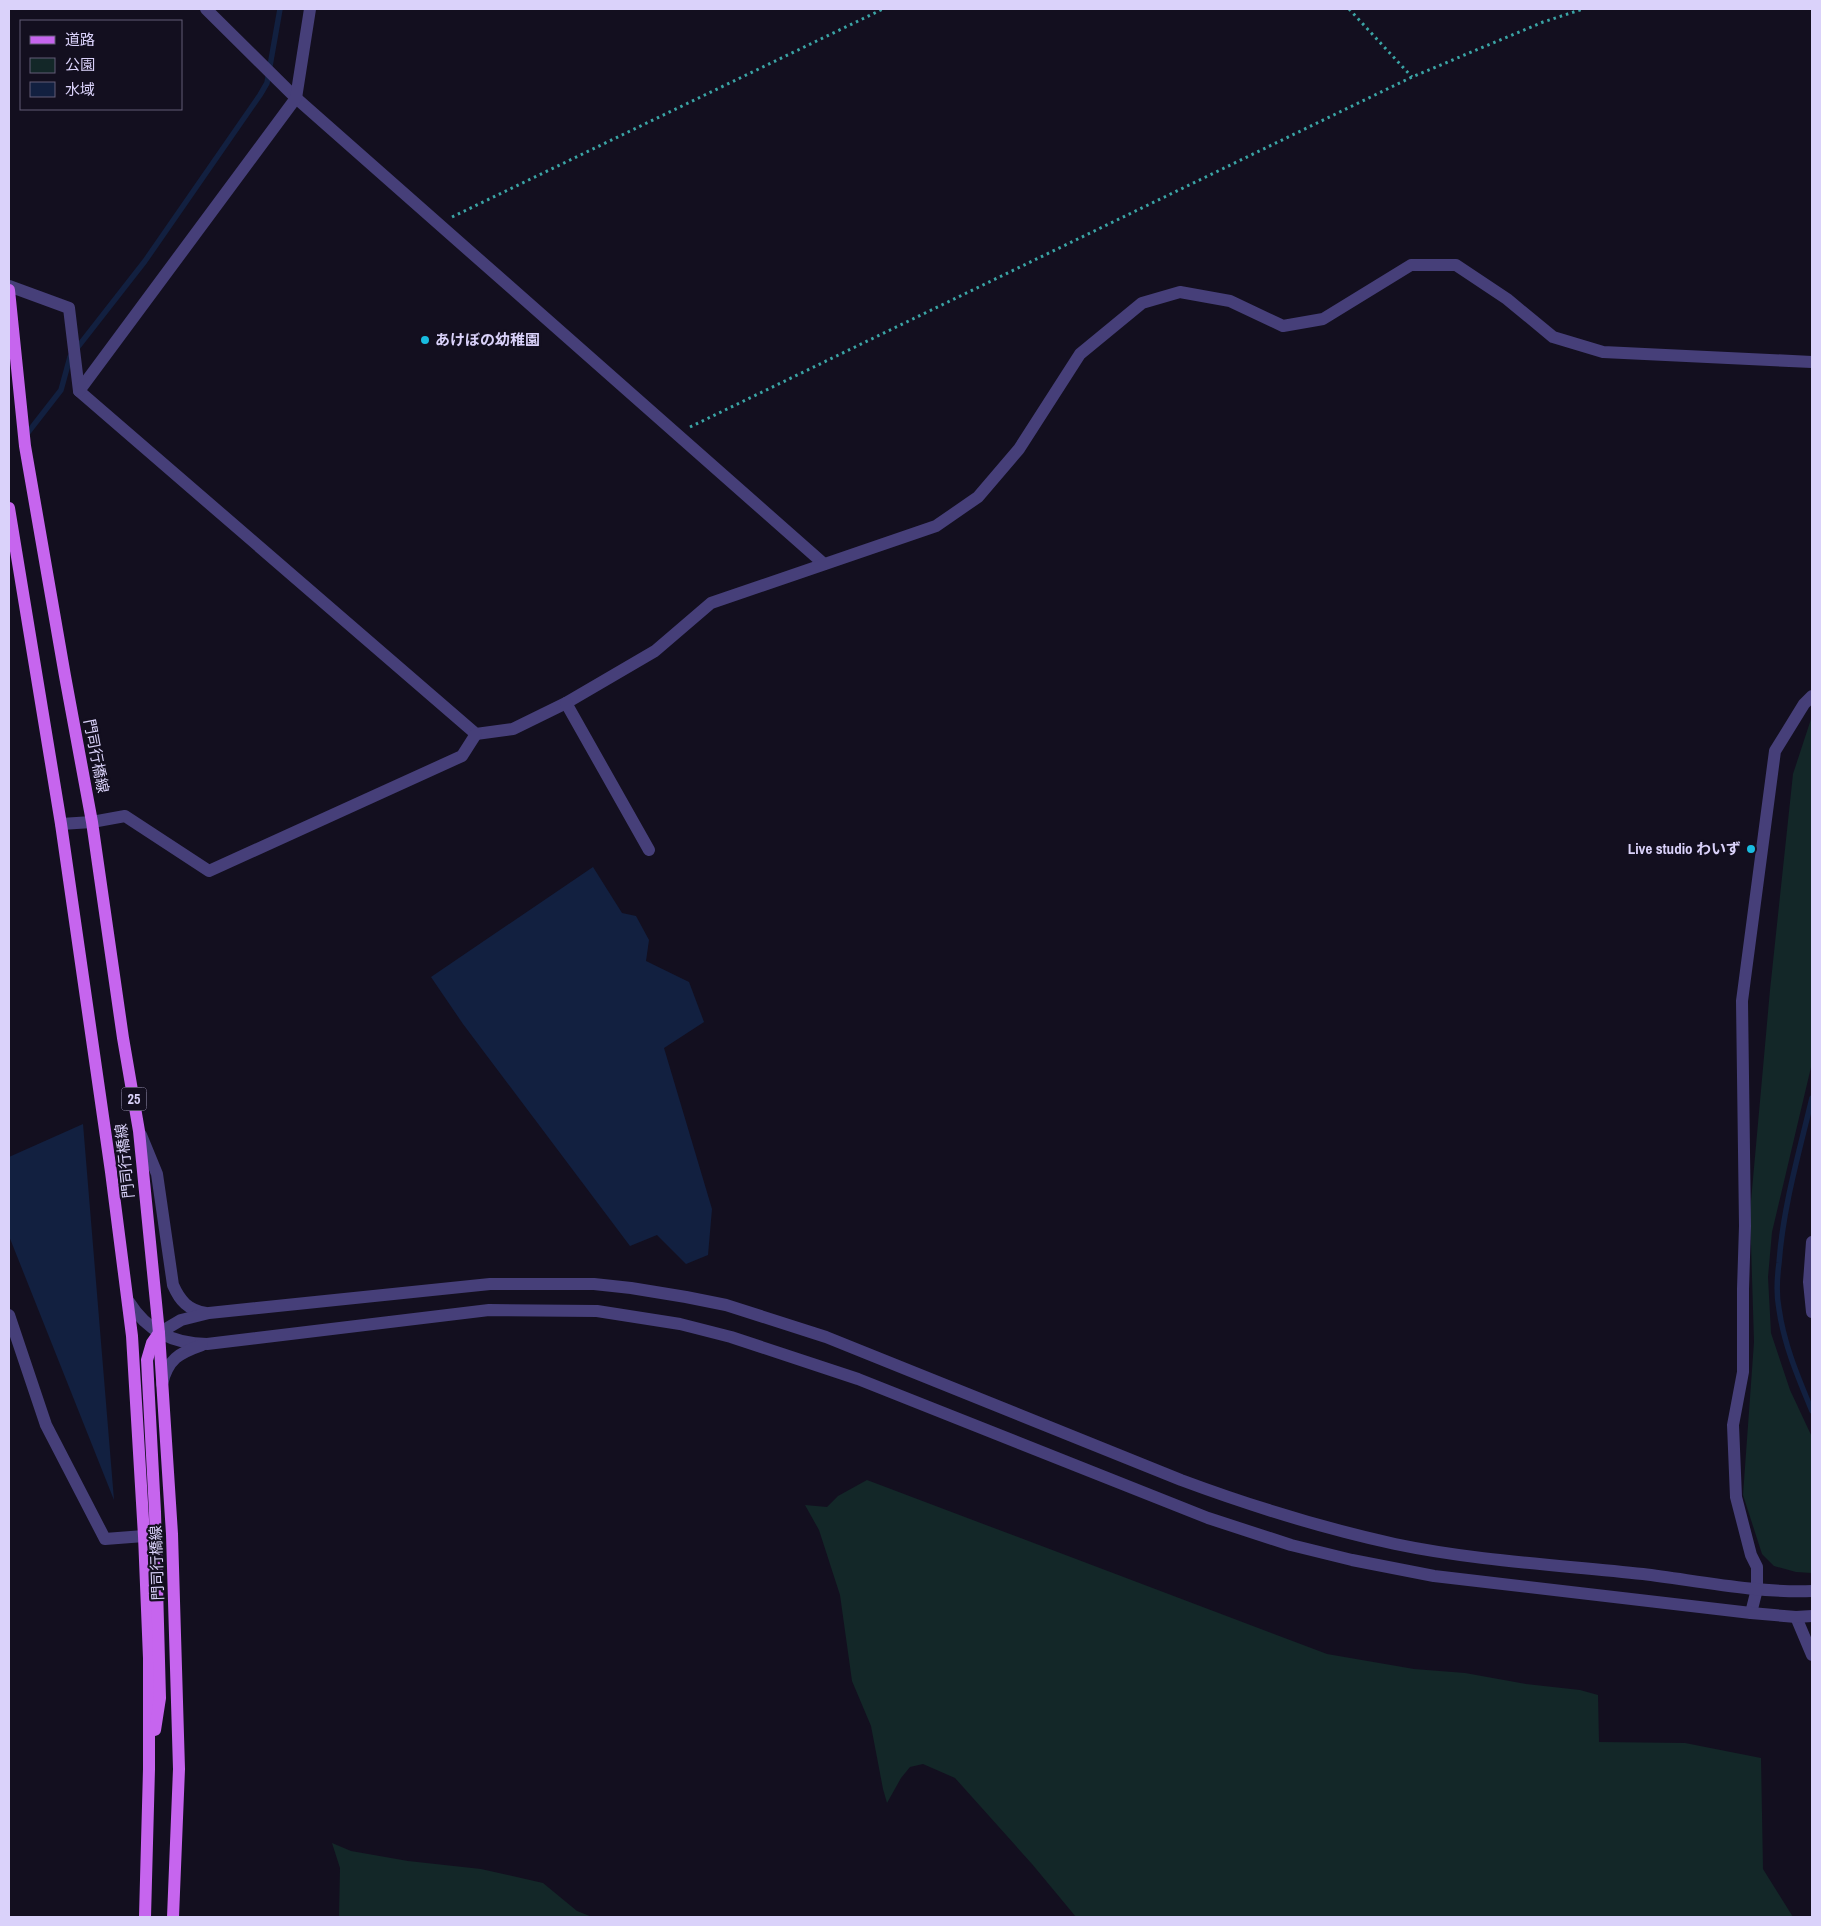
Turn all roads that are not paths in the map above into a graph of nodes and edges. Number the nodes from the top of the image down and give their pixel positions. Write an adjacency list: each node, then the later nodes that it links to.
1 (206, 9): 3 (street)
2 (310, 9): 3 (street)
3 (296, 98): 7 (street); 9 (street)
4 (9, 286): 7 (street)
5 (9, 290): 13 (main road, 門司行橋線 / 25)
6 (1812, 362): 9 (street)
7 (79, 391): 12 (street)
8 (9, 508): 14 (main road, 門司行橋線 / 25)
9 (824, 564): 11 (street)
10 (1812, 696): 26 (street)
11 (566, 703): 12 (street); 15 (street)
12 (476, 734): 13 (street)
13 (92, 822): 14 (street); 16 (main road, 門司行橋線 / 25)
14 (61, 824): 18 (main road, 門司行橋線 / 25)
15 (649, 850)
16 (139, 1131): 20 (street); 22 (main road, 門司行橋線 / 25)
17 (1812, 1242): 19 (street)
18 (129, 1302): 22 (street); 25 (main road, 門司行橋線 / 25)
19 (1812, 1312)
20 (209, 1313): 22 (street); 26 (street)
21 (9, 1315): 25 (street)
22 (159, 1333): 23 (street); 24 (main road, 門司行橋線 / 25); 32 (main road)
23 (207, 1344): 24 (street); 28 (street)
24 (162, 1386): 34 (main road, 門司行橋線 / 25)
25 (144, 1536): 32 (main road, 門司行橋線 / 25)
26 (1757, 1589): 27 (street); 28 (street)
27 (1812, 1591)
28 (1751, 1613): 30 (street)
29 (1812, 1616): 30 (street)
30 (1796, 1617): 31 (street)
31 (1812, 1655)
32 (149, 1769): 33 (main road, 門司行橋線 / 25)
33 (145, 1917)
34 (173, 1917)

